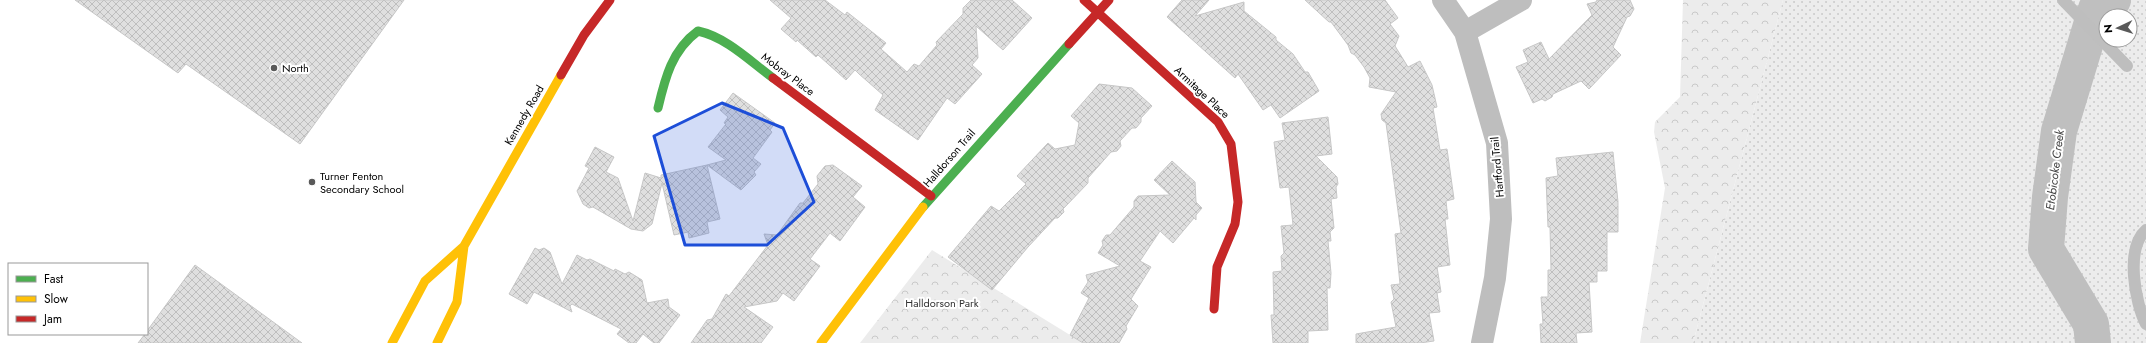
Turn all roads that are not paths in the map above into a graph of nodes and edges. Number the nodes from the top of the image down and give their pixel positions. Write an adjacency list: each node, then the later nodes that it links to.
1 (610, 0): 13 (street, Kennedy Road)
2 (1084, 0): 7 (street, Armitage Place)
3 (1109, 0): 7 (street, Halldorson Trail)
4 (1443, 0): 8 (street, Hartford Trail)
5 (1521, 0): 8 (street)
6 (2065, 2): 9 (lane)
7 (1098, 12): 11 (street, Halldorson Trail); 14 (street, Armitage Place)
8 (1465, 32): 19 (street, Hartford Trail)
9 (2123, 62)
10 (658, 108): 11 (street, Mobray Place)
11 (931, 196): 18 (street, Halldorson Trail)
12 (2146, 230): 15 (lane)
13 (464, 246): 16 (street, Kennedy Road); 17 (street, Kennedy Road)
14 (1214, 308)
15 (2146, 324)
16 (392, 343)
17 (437, 343)
18 (821, 343)
19 (1482, 343)

